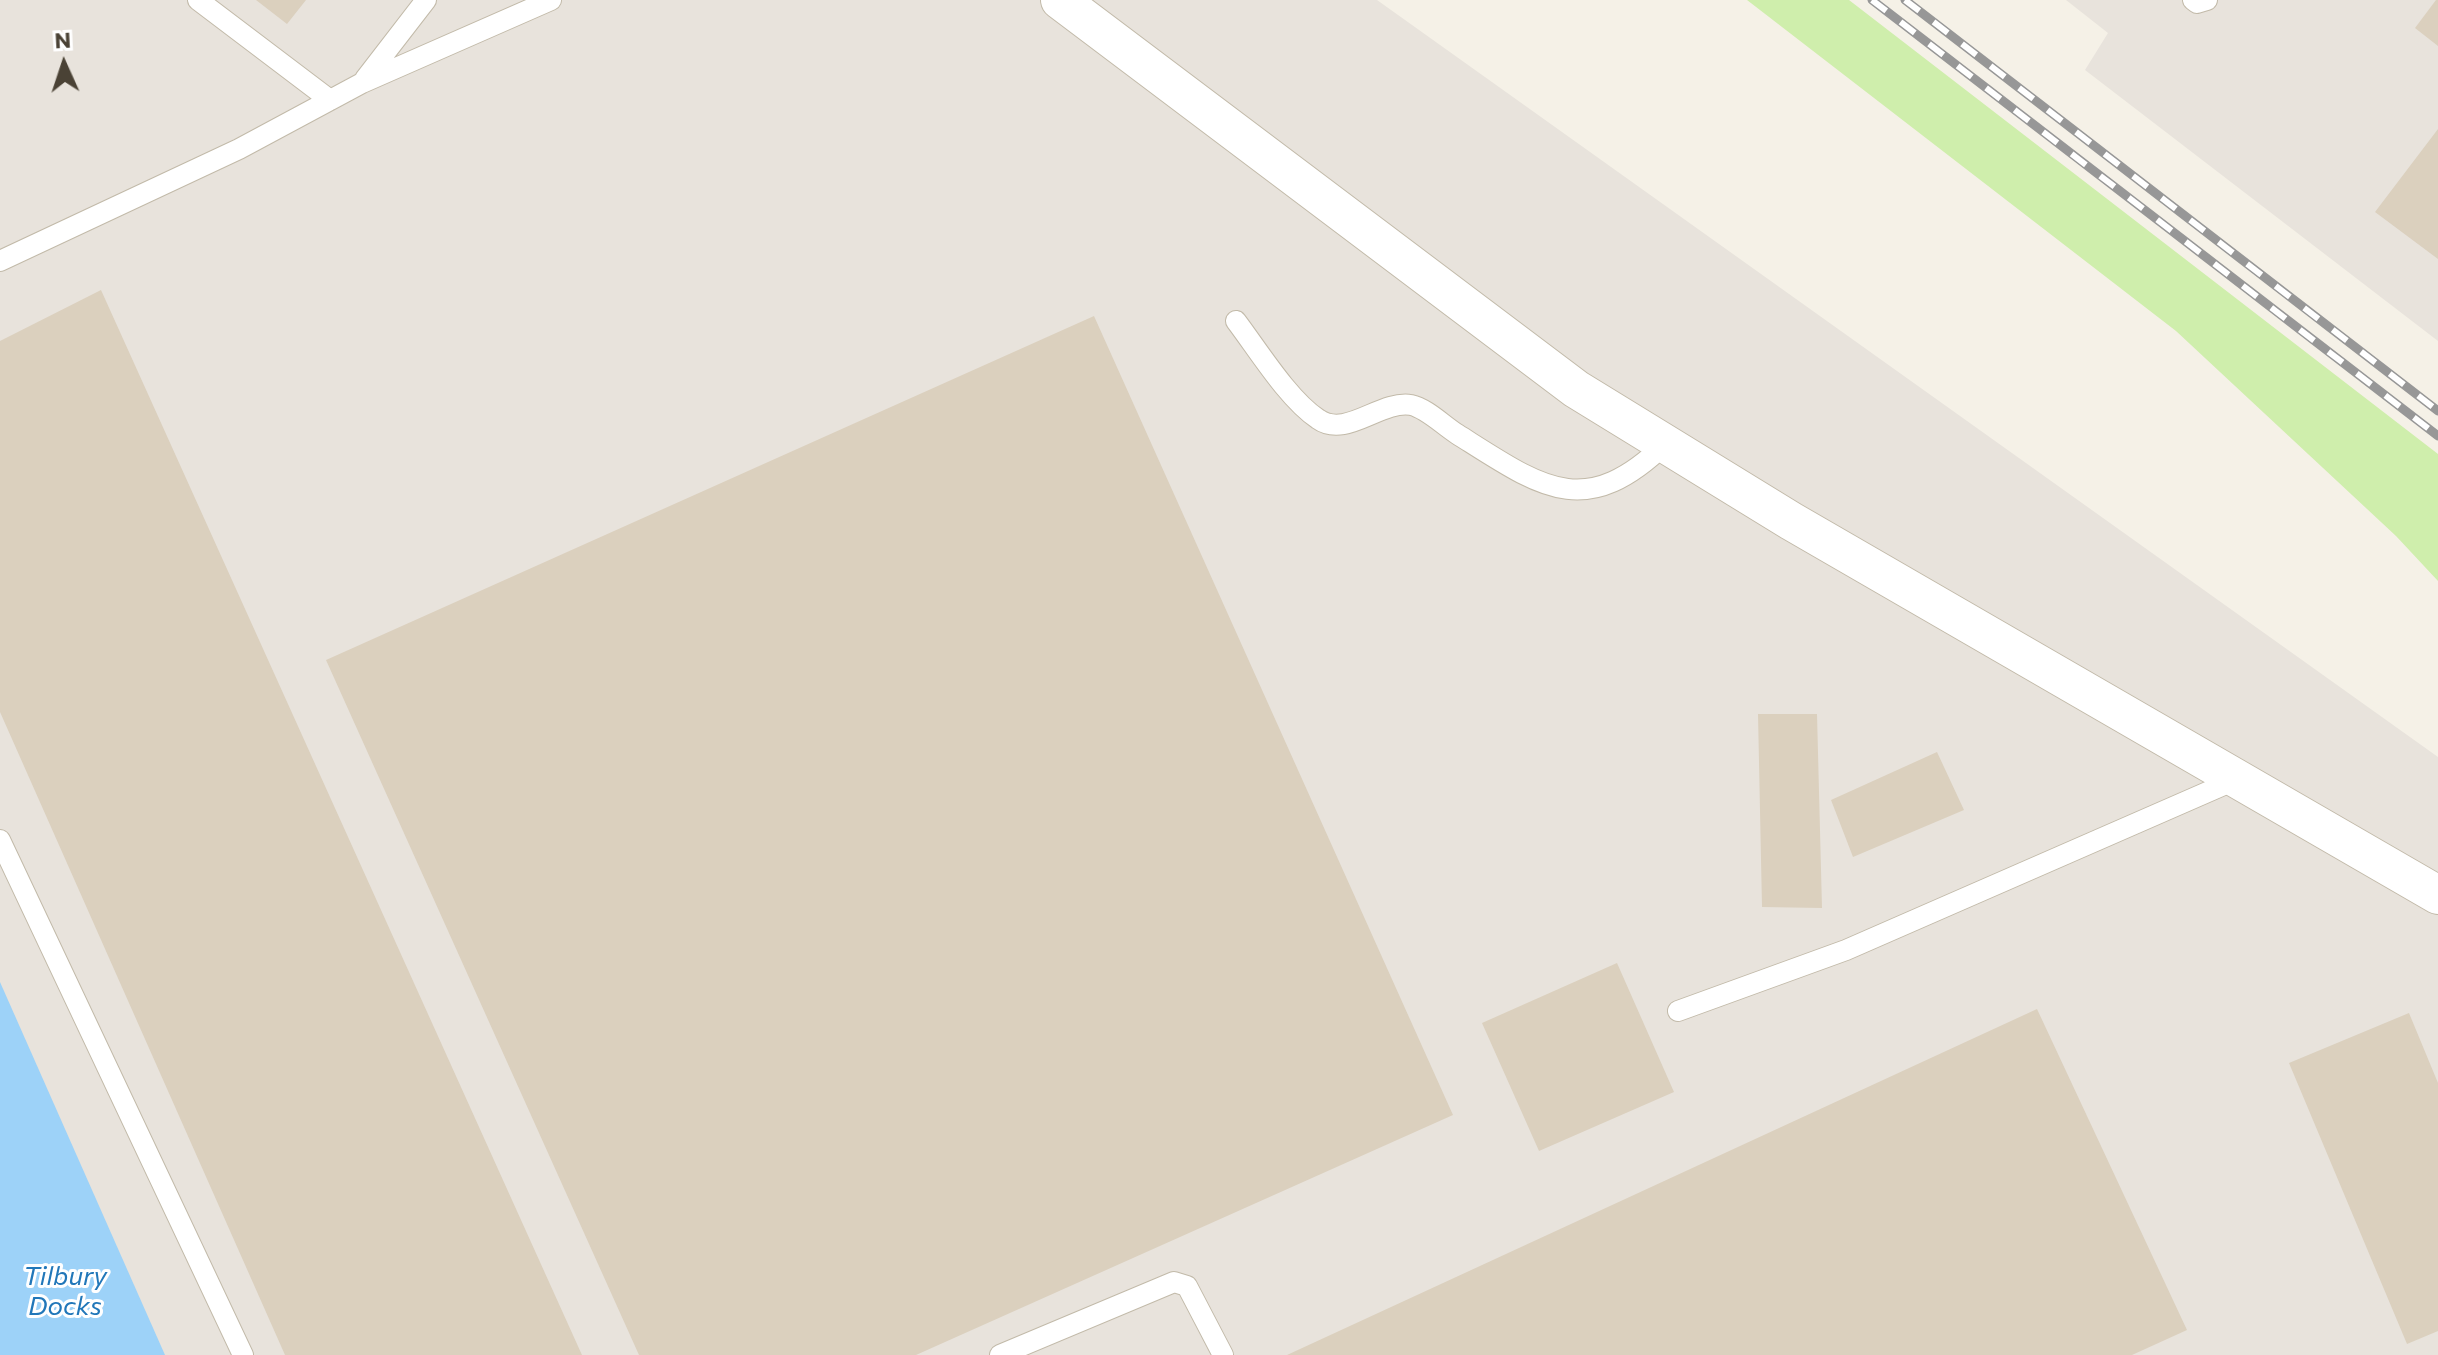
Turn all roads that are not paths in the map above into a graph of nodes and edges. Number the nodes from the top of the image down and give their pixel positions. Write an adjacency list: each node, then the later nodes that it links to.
1 (198, 0): 8 (lane)
2 (426, 0): 7 (lane)
3 (551, 0): 7 (lane)
4 (1060, 0): 11 (street)
5 (2193, 0): 6 (lane)
6 (2207, 0)
7 (362, 83): 8 (lane)
8 (330, 100): 9 (lane)
9 (0, 261)
10 (1236, 321): 11 (lane)
11 (1665, 444): 12 (street)
12 (2235, 780): 14 (street); 15 (lane)
13 (0, 840): 16 (lane)
14 (2438, 895)
15 (1678, 1011)
16 (243, 1355)
17 (1000, 1355): 18 (lane)
18 (1223, 1355)

